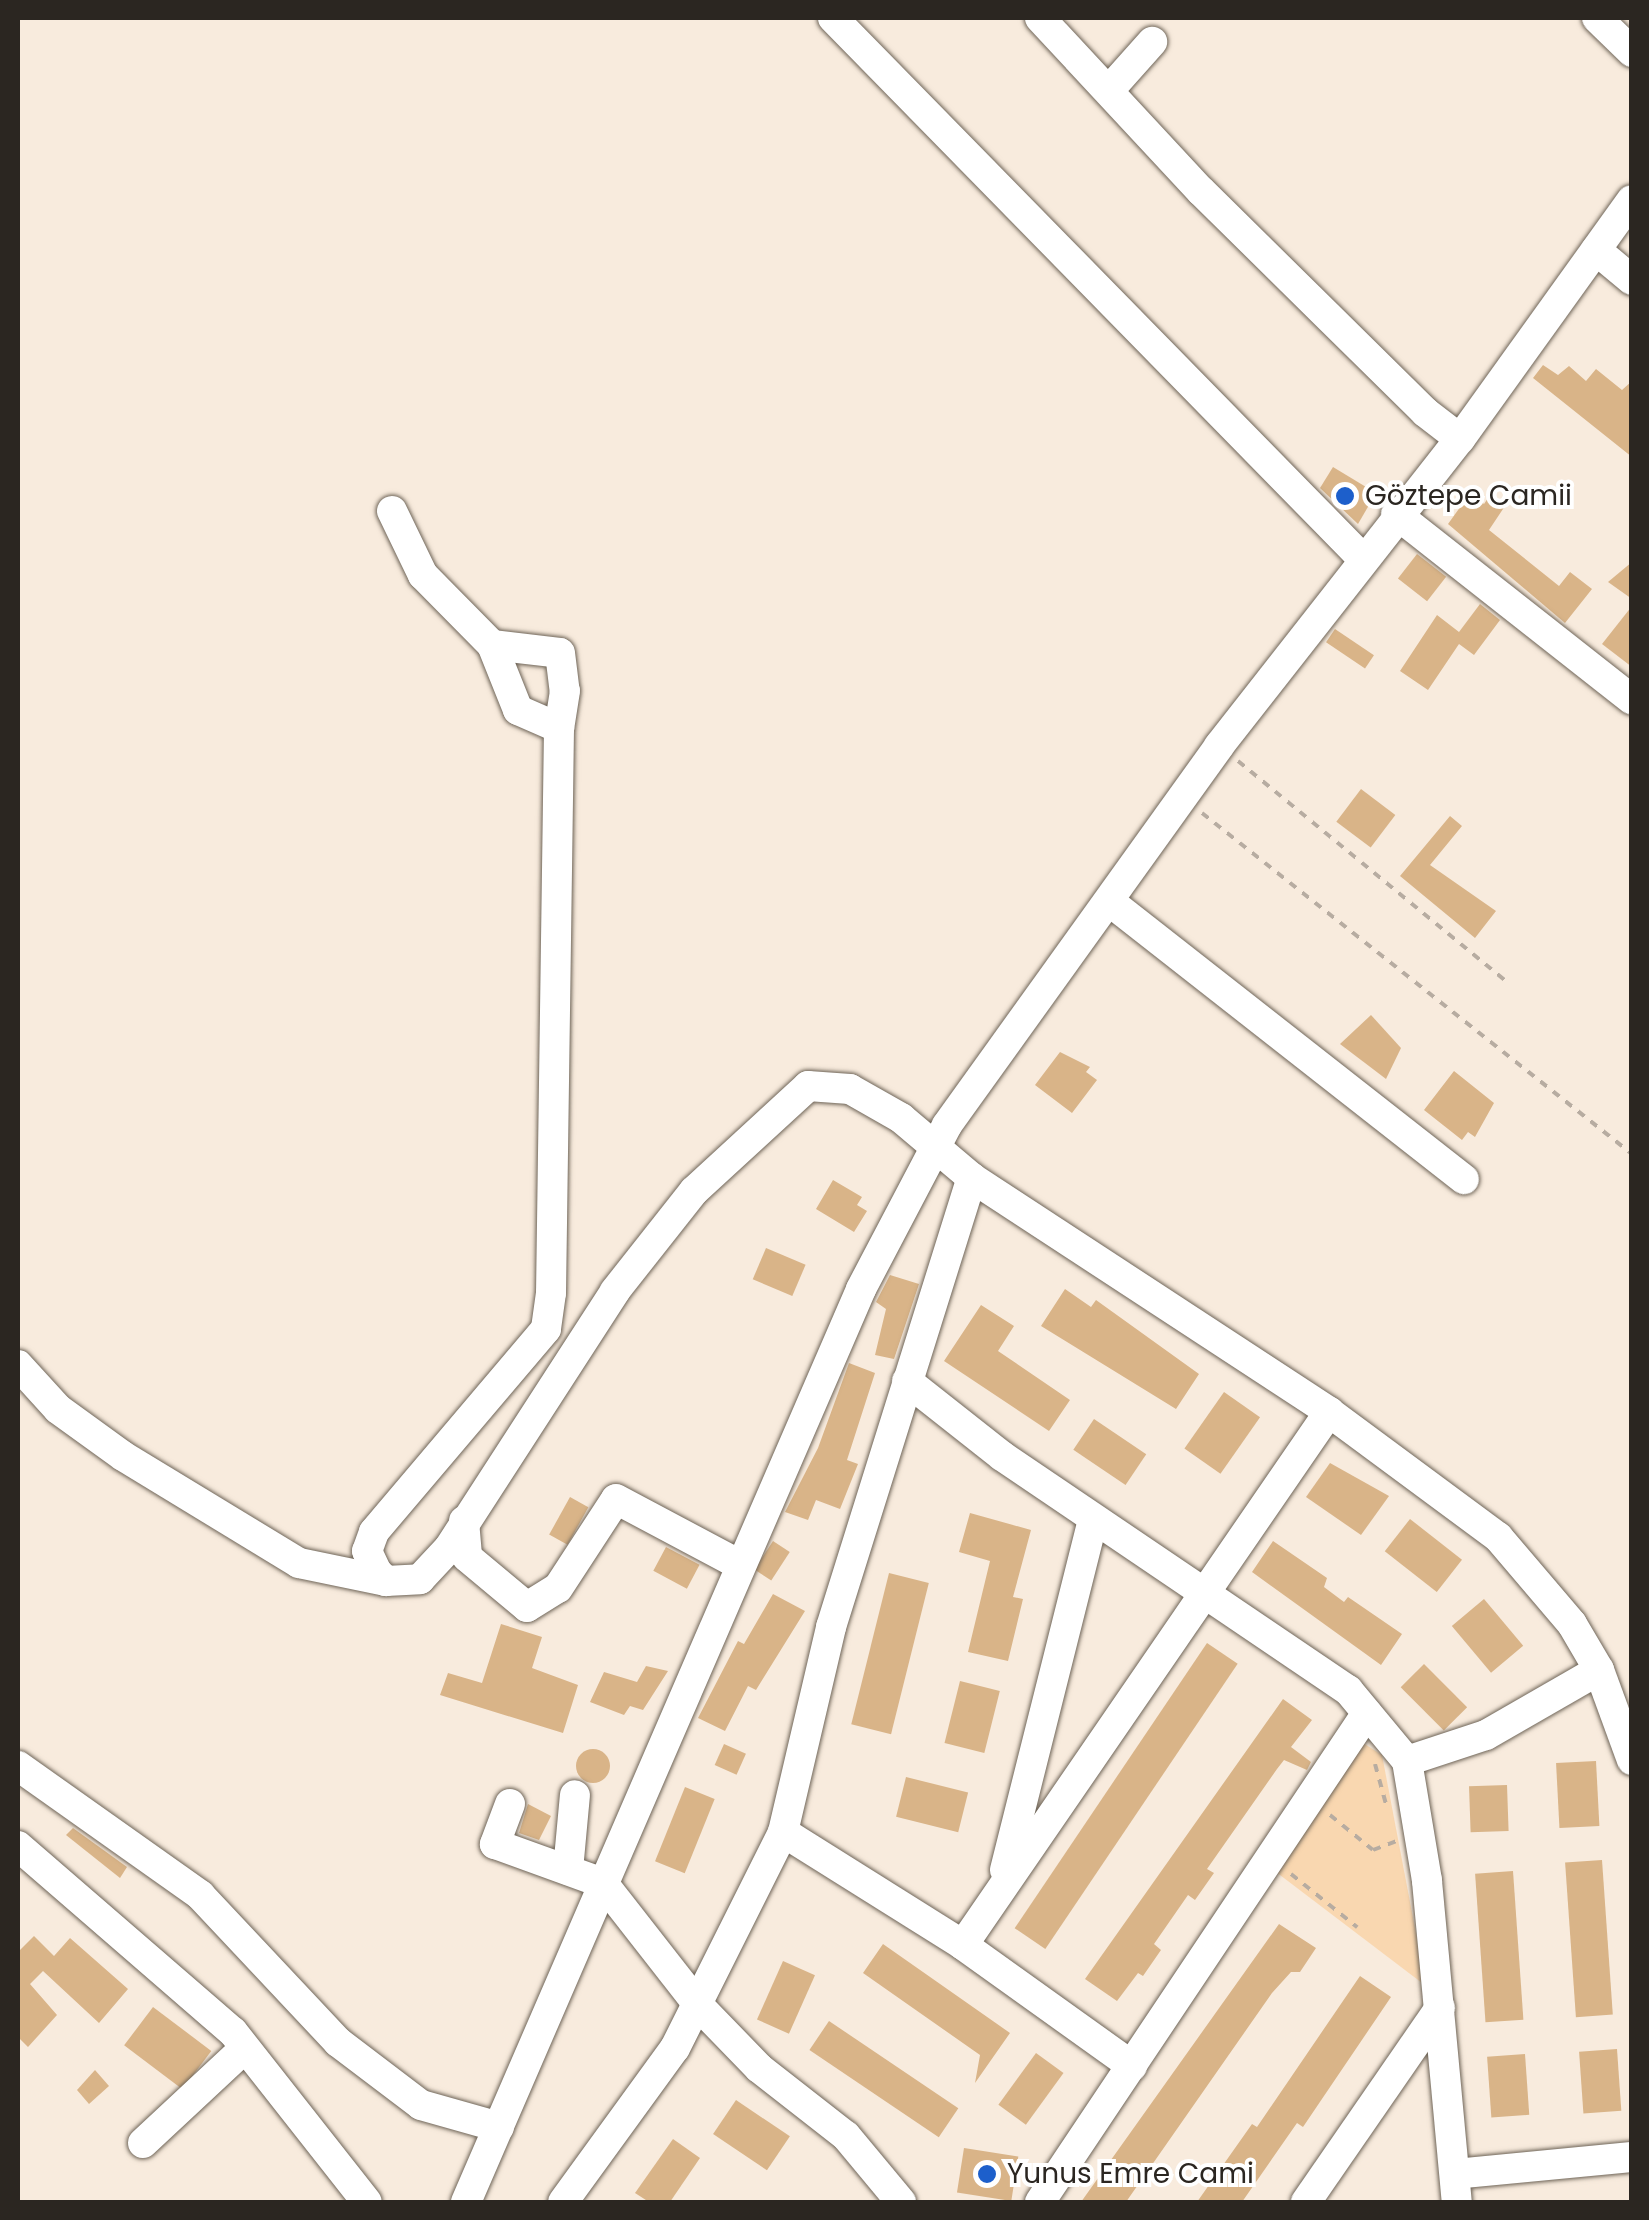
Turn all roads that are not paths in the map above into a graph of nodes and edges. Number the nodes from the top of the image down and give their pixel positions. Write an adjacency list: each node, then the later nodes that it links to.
1 (833, 18): 13 (street)
2 (1040, 18): 6 (street)
3 (1597, 18): 5 (street)
4 (1152, 42): 6 (street)
5 (1632, 52)
6 (1110, 88): 10 (street)
7 (1632, 200): 8 (street)
8 (1596, 250): 9 (street); 10 (street)
9 (1632, 280)
10 (1460, 438): 12 (street)
11 (392, 511): 14 (street)
12 (1396, 514): 13 (street); 15 (street)
13 (1362, 558): 17 (street)
14 (492, 645): 16 (street); 16 (street)
15 (1632, 700)
16 (559, 728): 27 (street)
17 (1110, 901): 18 (street); 20 (street)
18 (936, 1146): 19 (street); 25 (street); 26 (street)
19 (972, 1178): 22 (street); 23 (street)
20 (1464, 1179)
21 (18, 1365): 27 (street)
22 (907, 1381): 24 (street); 36 (street)
23 (1329, 1412): 28 (street); 29 (street)
24 (1093, 1518): 28 (street); 40 (street)
25 (464, 1520): 26 (street); 27 (street)
26 (740, 1565): 39 (street)
27 (386, 1580)
28 (1200, 1591): 30 (street); 40 (street)
29 (1599, 1670): 31 (street); 32 (street)
30 (1367, 1713): 32 (street); 45 (street)
31 (1632, 1760)
32 (1406, 1761): 43 (street)
33 (18, 1766): 46 (street)
34 (575, 1795): 38 (street)
35 (510, 1804): 38 (street)
36 (783, 1832): 41 (street); 42 (street)
37 (18, 1846): 44 (street)
38 (568, 1870): 39 (street)
39 (604, 1883): 42 (street); 46 (street)
40 (999, 1892): 41 (street)
41 (963, 1945): 45 (street)
42 (699, 2006): 50 (street); 53 (street)
43 (1440, 2008): 49 (street); 55 (street)
44 (245, 2048): 47 (street); 51 (street)
45 (1132, 2066): 54 (street)
46 (499, 2127): 52 (street)
47 (143, 2143)
48 (1632, 2157): 49 (street)
49 (1456, 2188)
50 (881, 2198)
51 (367, 2202)
52 (466, 2202)
53 (563, 2202)
54 (1040, 2202)
55 (1306, 2202)

